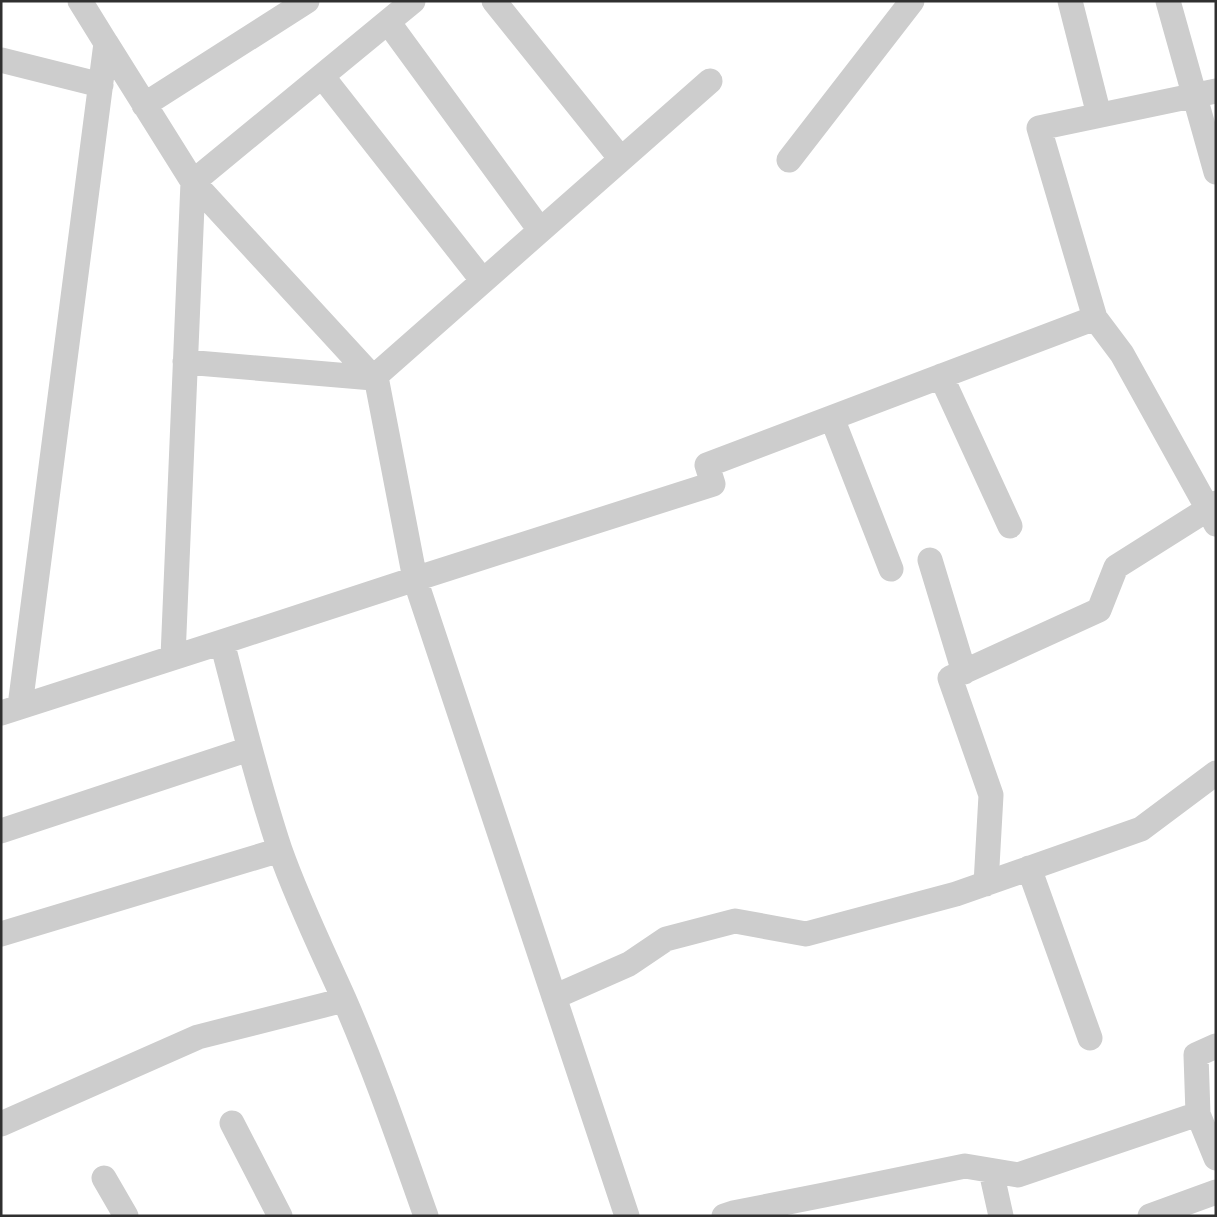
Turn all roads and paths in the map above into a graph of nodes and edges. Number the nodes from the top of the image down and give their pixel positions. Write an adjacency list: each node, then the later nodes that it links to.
1 (80, 1): 9 (street)
2 (308, 1): 15 (street)
3 (413, 1): 8 (street)
4 (494, 1): 17 (street)
5 (912, 1): 18 (street)
6 (1070, 1): 16 (street)
7 (1168, 1): 14 (street)
8 (388, 22): 11 (street); 21 (street)
9 (106, 43): 13 (street); 15 (street)
10 (1, 60): 13 (street)
11 (322, 76): 20 (street); 22 (street)
12 (710, 81): 17 (street)
13 (101, 85): 36 (street)
14 (1205, 93): 16 (street); 19 (street)
15 (144, 105): 20 (street)
16 (1099, 115): 23 (street)
17 (622, 159): 21 (street)
18 (789, 160)
19 (1216, 172)
20 (193, 182): 24 (street); 26 (street)
21 (540, 230): 22 (street)
22 (483, 281): 26 (street)
23 (1096, 318): 25 (street); 28 (street)
24 (185, 362): 26 (street); 34 (street)
25 (941, 376): 27 (street); 29 (street)
26 (373, 378): 32 (street)
27 (832, 418): 31 (street); 32 (street)
28 (1213, 512): 35 (street)
29 (1010, 526)
30 (930, 560): 35 (street)
31 (891, 569)
32 (415, 578): 33 (street); 44 (street)
33 (222, 642): 34 (street); 37 (street)
34 (173, 657): 36 (street)
35 (964, 672): 42 (street)
36 (11, 709)
37 (249, 748): 39 (street); 40 (street)
38 (1216, 773): 41 (street)
39 (1, 831)
40 (280, 850): 43 (street); 45 (street)
41 (1029, 868): 42 (street); 46 (street)
42 (986, 884): 44 (street)
43 (1, 934)
44 (554, 997): 58 (street)
45 (344, 1000): 50 (street); 57 (street)
46 (1090, 1038)
47 (1216, 1046): 48 (street)
48 (1198, 1114): 51 (street); 52 (street)
49 (232, 1123): 56 (street)
50 (1, 1124)
51 (1216, 1158)
52 (992, 1170): 59 (street); 60 (street)
53 (104, 1178): 55 (street)
54 (1216, 1192): 61 (street)
55 (126, 1216)
56 (280, 1216)
57 (426, 1216)
58 (627, 1216)
59 (724, 1216)
60 (1001, 1216)
61 (1150, 1216)

